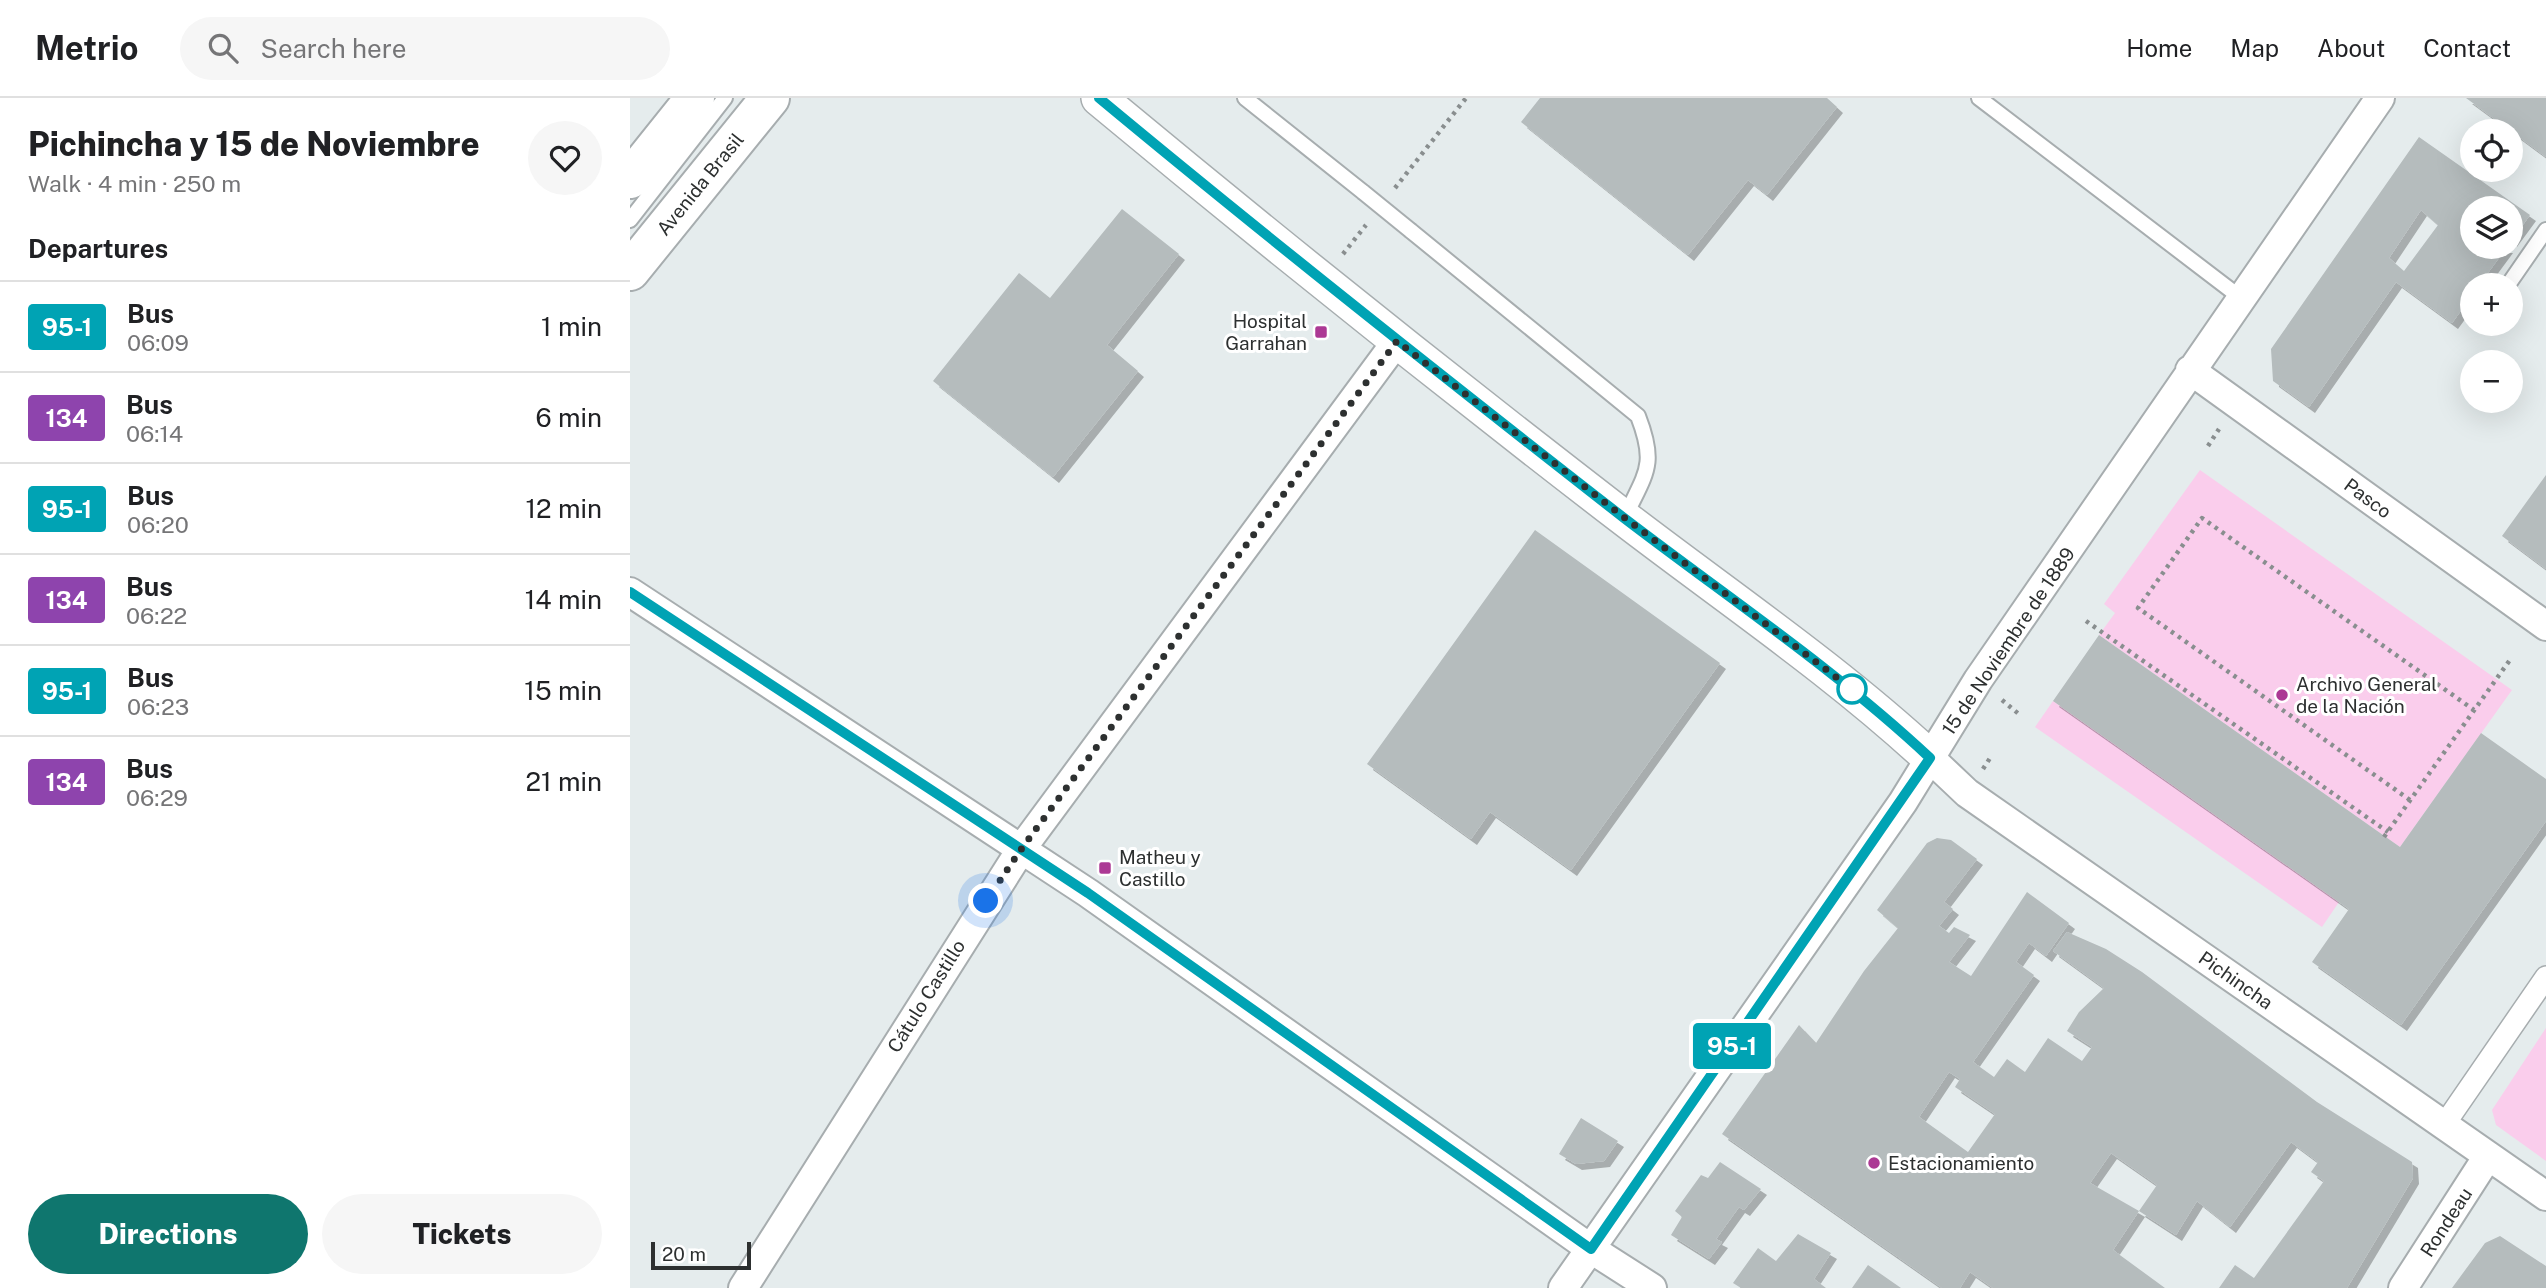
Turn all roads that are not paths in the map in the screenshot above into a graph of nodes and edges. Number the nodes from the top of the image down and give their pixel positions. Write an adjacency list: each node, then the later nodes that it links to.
1 (695, 98): 8 (main road)
2 (725, 98): 9 (lane)
3 (770, 98): 11 (main road, Avenida Brasil)
4 (1099, 98): 14 (street)
5 (1245, 98): 16 (lane, bridge)
6 (1979, 98): 13 (lane)
7 (2380, 98): 13 (street, 15 de Noviembre de 1889)
8 (630, 179)
9 (630, 220)
10 (2546, 230): 12 (lane)
11 (630, 271)
12 (2516, 273)
13 (2241, 298): 15 (street, 15 de Noviembre de 1889)
14 (1397, 341): 16 (street); 20 (street, Cátulo Castillo)
15 (2190, 370): 18 (street, Pasco); 19 (street, 15 de Noviembre de 1889)
16 (1625, 518): 19 (street)
17 (630, 592): 20 (street)
18 (2546, 626)
19 (1930, 758): 22 (street, Pichincha); 25 (street, 15 de Noviembre de 1889)
20 (1022, 848): 25 (street); 26 (street, Cátulo Castillo)
21 (2546, 977): 22 (street)
22 (2444, 1125): 23 (street, Pichincha)
23 (2488, 1156): 24 (street, Pichincha); 29 (street, Rondeau)
24 (2546, 1196)
25 (1591, 1249): 27 (street, 15 de Noviembre de 1889); 28 (street)
26 (743, 1288)
27 (1563, 1288)
28 (1652, 1288)
29 (2403, 1288)

